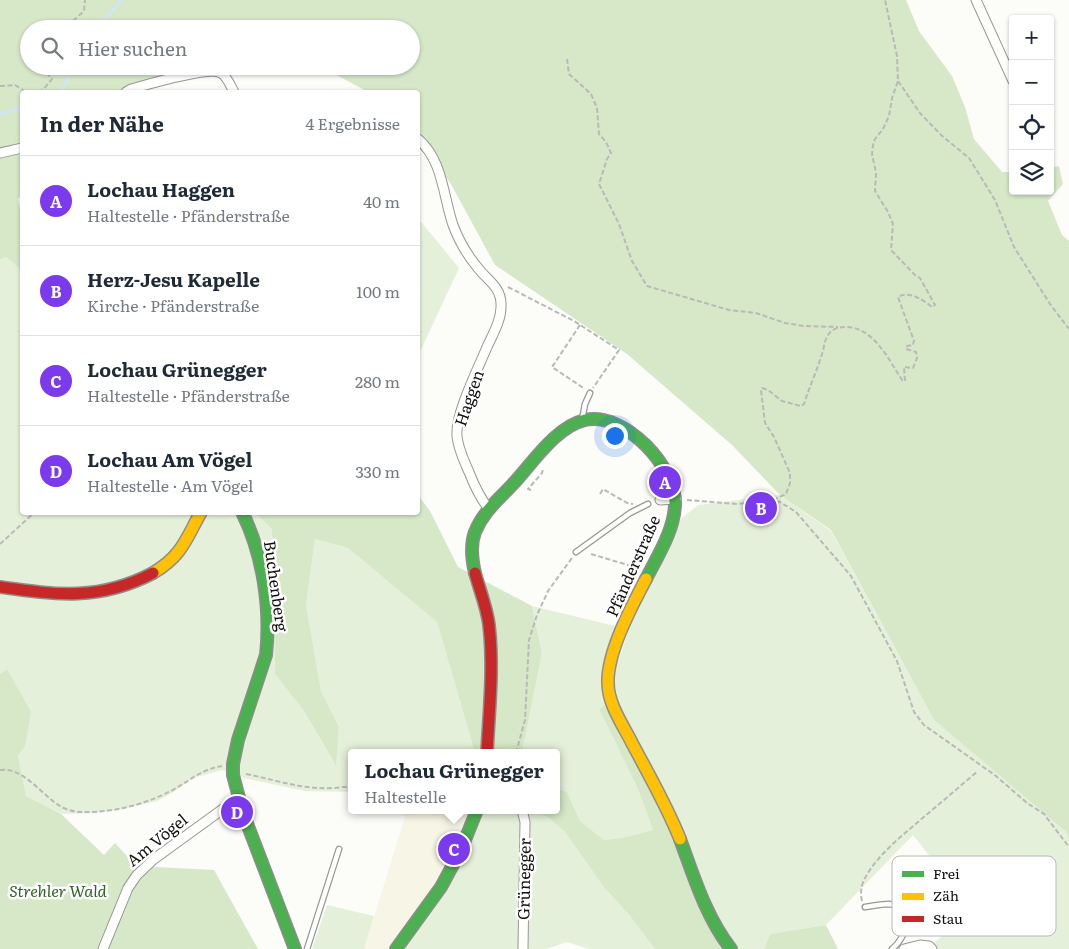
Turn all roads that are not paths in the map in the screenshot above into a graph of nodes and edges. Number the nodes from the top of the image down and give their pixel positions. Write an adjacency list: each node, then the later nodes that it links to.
1 (976, 0): 2 (street)
2 (1009, 72)
3 (190, 75): 5 (street)
4 (222, 75): 6 (street)
5 (132, 90)
6 (233, 90)
7 (420, 141): 15 (street, Haggen)
8 (20, 148): 9 (street)
9 (0, 153)
10 (590, 393): 11 (lane)
11 (582, 421): 12 (street, Pfänderstraße); 15 (street)
12 (676, 499): 13 (street); 33 (street, Pfänderstraße)
13 (660, 500)
14 (648, 504): 18 (lane)
15 (489, 509): 20 (street)
16 (199, 515): 19 (street)
17 (244, 515): 21 (street, Buchenberg)
18 (576, 552)
19 (0, 587)
20 (487, 749)
21 (239, 801): 28 (street, Am Vögel); 29 (street)
22 (475, 814): 31 (street)
23 (523, 814): 32 (street, Grünegger)
24 (339, 848): 30 (lane)
25 (892, 905): 26 (lane)
26 (865, 907)
27 (904, 936): 34 (lane)
28 (103, 949)
29 (295, 949)
30 (307, 949)
31 (396, 949)
32 (523, 949)
33 (731, 949)
34 (892, 949)
35 (904, 949): 36 (street)
36 (932, 949)

